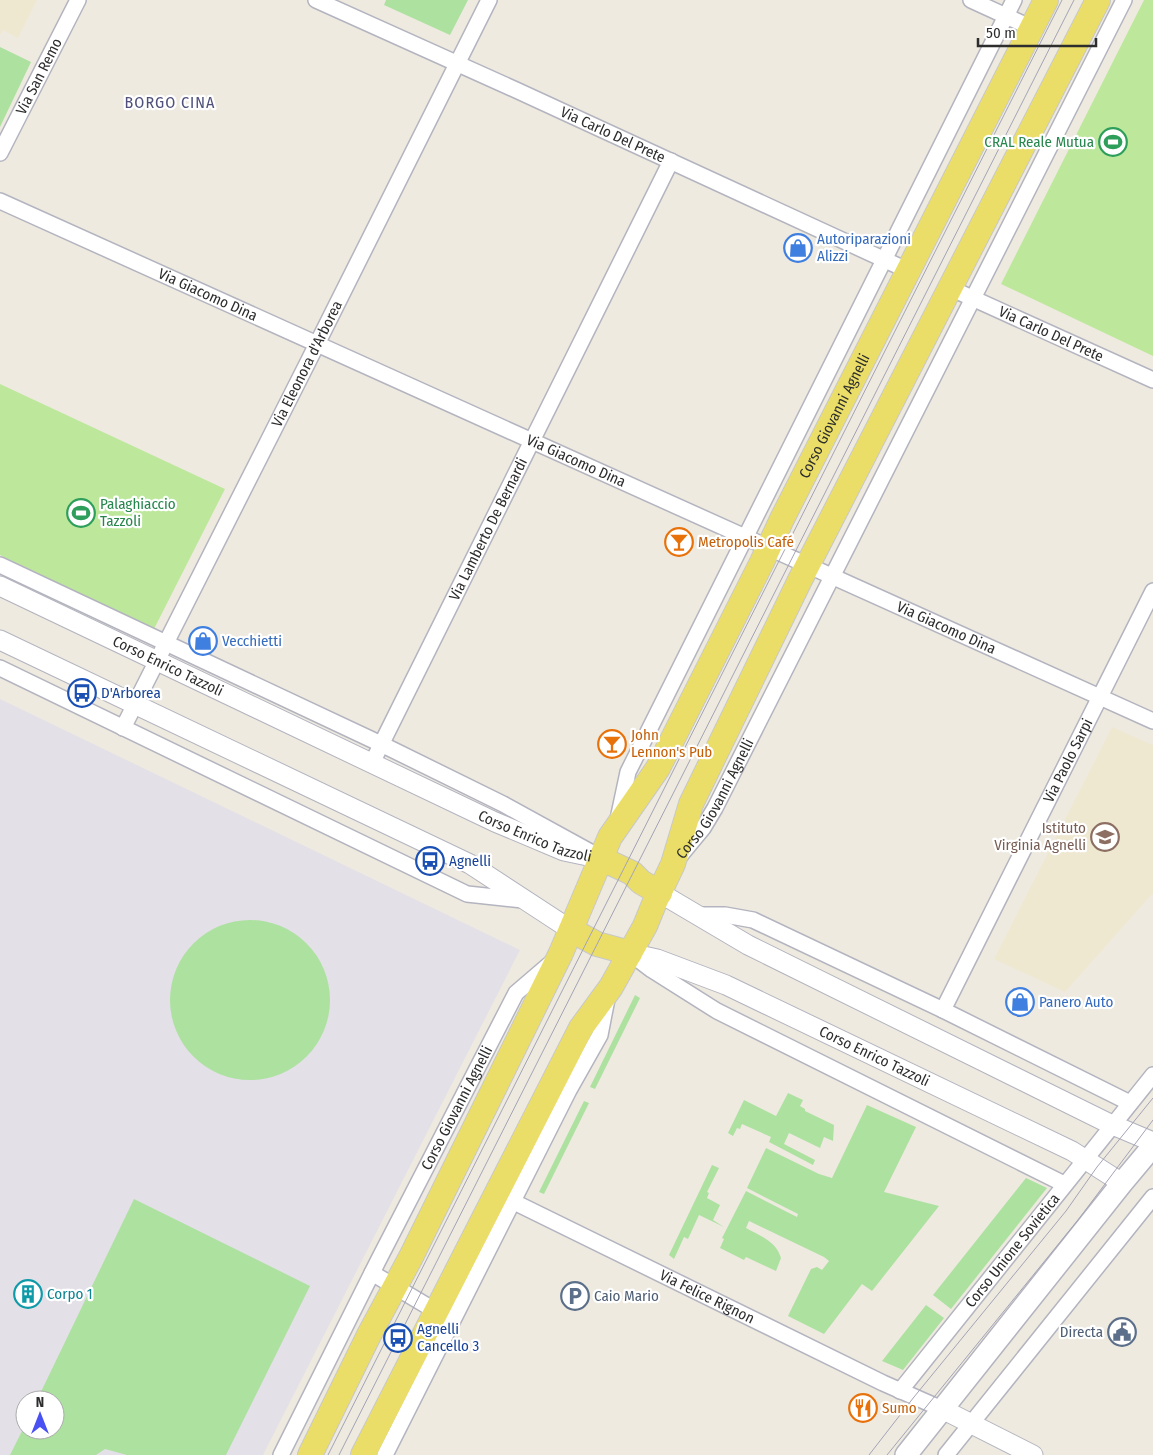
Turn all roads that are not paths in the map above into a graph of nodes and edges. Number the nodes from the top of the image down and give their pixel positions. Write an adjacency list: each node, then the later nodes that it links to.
1 (78, 0): 13 (street, Via San Remo)
2 (316, 0): 12 (street, Via Carlo Del Prete)
3 (489, 0): 12 (street, Via Eleonora d'Arborea)
4 (971, 0): 9 (street)
5 (1014, 0): 9 (street, Corso Giovanni Agnelli)
6 (1046, 0): 10 (main road, Corso Giovanni Agnelli)
7 (1098, 0): 11 (main road, Corso Giovanni Agnelli)
8 (1124, 0): 11 (street, Corso Giovanni Agnelli)
9 (1006, 16): 10 (street); 16 (street, Corso Giovanni Agnelli)
10 (1032, 28): 17 (main road, Corso Giovanni Agnelli)
11 (1082, 58): 18 (main road, Corso Giovanni Agnelli)
12 (457, 64): 14 (street, Via Carlo Del Prete); 19 (street, Via Eleonora d'Arborea)
13 (0, 153)
14 (671, 161): 16 (street, Via Carlo Del Prete); 21 (street, Via Lamberto De Bernardi)
15 (0, 201): 19 (street, Via Giacomo Dina)
16 (884, 259): 17 (street, Via Carlo Del Prete); 22 (street, Corso Giovanni Agnelli)
17 (909, 271): 23 (main road, Corso Giovanni Agnelli)
18 (961, 293): 20 (street, Via Carlo Del Prete); 25 (main road, Corso Giovanni Agnelli); 26 (street, Corso Giovanni Agnelli)
19 (318, 343): 21 (street, Via Giacomo Dina); 30 (street, Via Eleonora d'Arborea)
20 (1153, 380)
21 (532, 440): 22 (street, Via Giacomo Dina); 36 (street, Via Lamberto De Bernardi)
22 (745, 536): 23 (street, Via Giacomo Dina); 38 (street, Corso Giovanni Agnelli)
23 (769, 547): 25 (street, Via Giacomo Dina); 38 (main road, Corso Giovanni Agnelli)
24 (0, 565): 30 (street, Corso Enrico Tazzoli)
25 (808, 565): 26 (street, Via Giacomo Dina); 40 (main road, Corso Giovanni Agnelli)
26 (832, 576): 32 (street, Via Giacomo Dina); 40 (street, Corso Giovanni Agnelli)
27 (0, 586): 30 (street, Corso Enrico Tazzoli)
28 (1153, 591): 32 (street, Via Paolo Sarpi)
29 (0, 640): 33 (street)
30 (161, 651): 33 (street, Via Eleonora d'Arborea); 36 (street, Corso Enrico Tazzoli); 37 (street, Corso Enrico Tazzoli)
31 (0, 668): 35 (street)
32 (1100, 697): 34 (street, Via Giacomo Dina); 48 (street, Via Paolo Sarpi)
33 (134, 705): 35 (street, Via Eleonora d'Arborea); 42 (street)
34 (1153, 721)
35 (122, 728): 42 (street)
36 (382, 744): 37 (street, Via Lamberto De Bernardi); 39 (street, Corso Enrico Tazzoli)
37 (372, 763): 39 (street, Corso Enrico Tazzoli)
38 (616, 829): 39 (main road, Corso Giovanni Agnelli)
39 (602, 858): 41 (main road); 44 (main road, Corso Giovanni Agnelli)
40 (673, 864): 41 (main road, Corso Giovanni Agnelli)
41 (660, 893): 43 (street); 45 (main road, Corso Giovanni Agnelli)
42 (524, 900): 44 (street)
43 (697, 915): 48 (street); 51 (street)
44 (570, 930): 45 (main road); 46 (main road, Corso Giovanni Agnelli)
45 (630, 954): 47 (main road); 54 (street, Corso Enrico Tazzoli); 56 (street, Corso Enrico Tazzoli)
46 (558, 957): 60 (street, Corso Giovanni Agnelli); 61 (main road, Corso Giovanni Agnelli)
47 (608, 991): 58 (street); 62 (main road)
48 (943, 1010): 50 (street)
49 (1153, 1074): 50 (street, Corso Unione Sovietica)
50 (1130, 1103): 51 (street, Corso Unione Sovietica)
51 (1112, 1125): 52 (street); 54 (street, Corso Unione Sovietica)
52 (1153, 1142)
53 (1153, 1146): 55 (main road)
54 (1084, 1159): 55 (street, Corso Enrico Tazzoli); 56 (street, Corso Unione Sovietica)
55 (1122, 1183): 64 (main road)
56 (1064, 1184): 63 (street, Corso Unione Sovietica)
57 (1153, 1197): 59 (street)
58 (514, 1202): 62 (street); 63 (street, Via Felice Rignon)
59 (1147, 1214): 65 (street)
60 (372, 1273): 61 (street); 66 (street, Corso Giovanni Agnelli)
61 (396, 1287): 62 (street); 67 (main road, Corso Giovanni Agnelli)
62 (445, 1317): 68 (main road); 69 (street)
63 (900, 1391): 64 (street)
64 (942, 1409): 65 (street); 70 (main road)
65 (969, 1424): 71 (street); 72 (street)
66 (281, 1455)
67 (310, 1455)
68 (363, 1455)
69 (385, 1455)
70 (906, 1455)
71 (946, 1455)
72 (1033, 1455)

